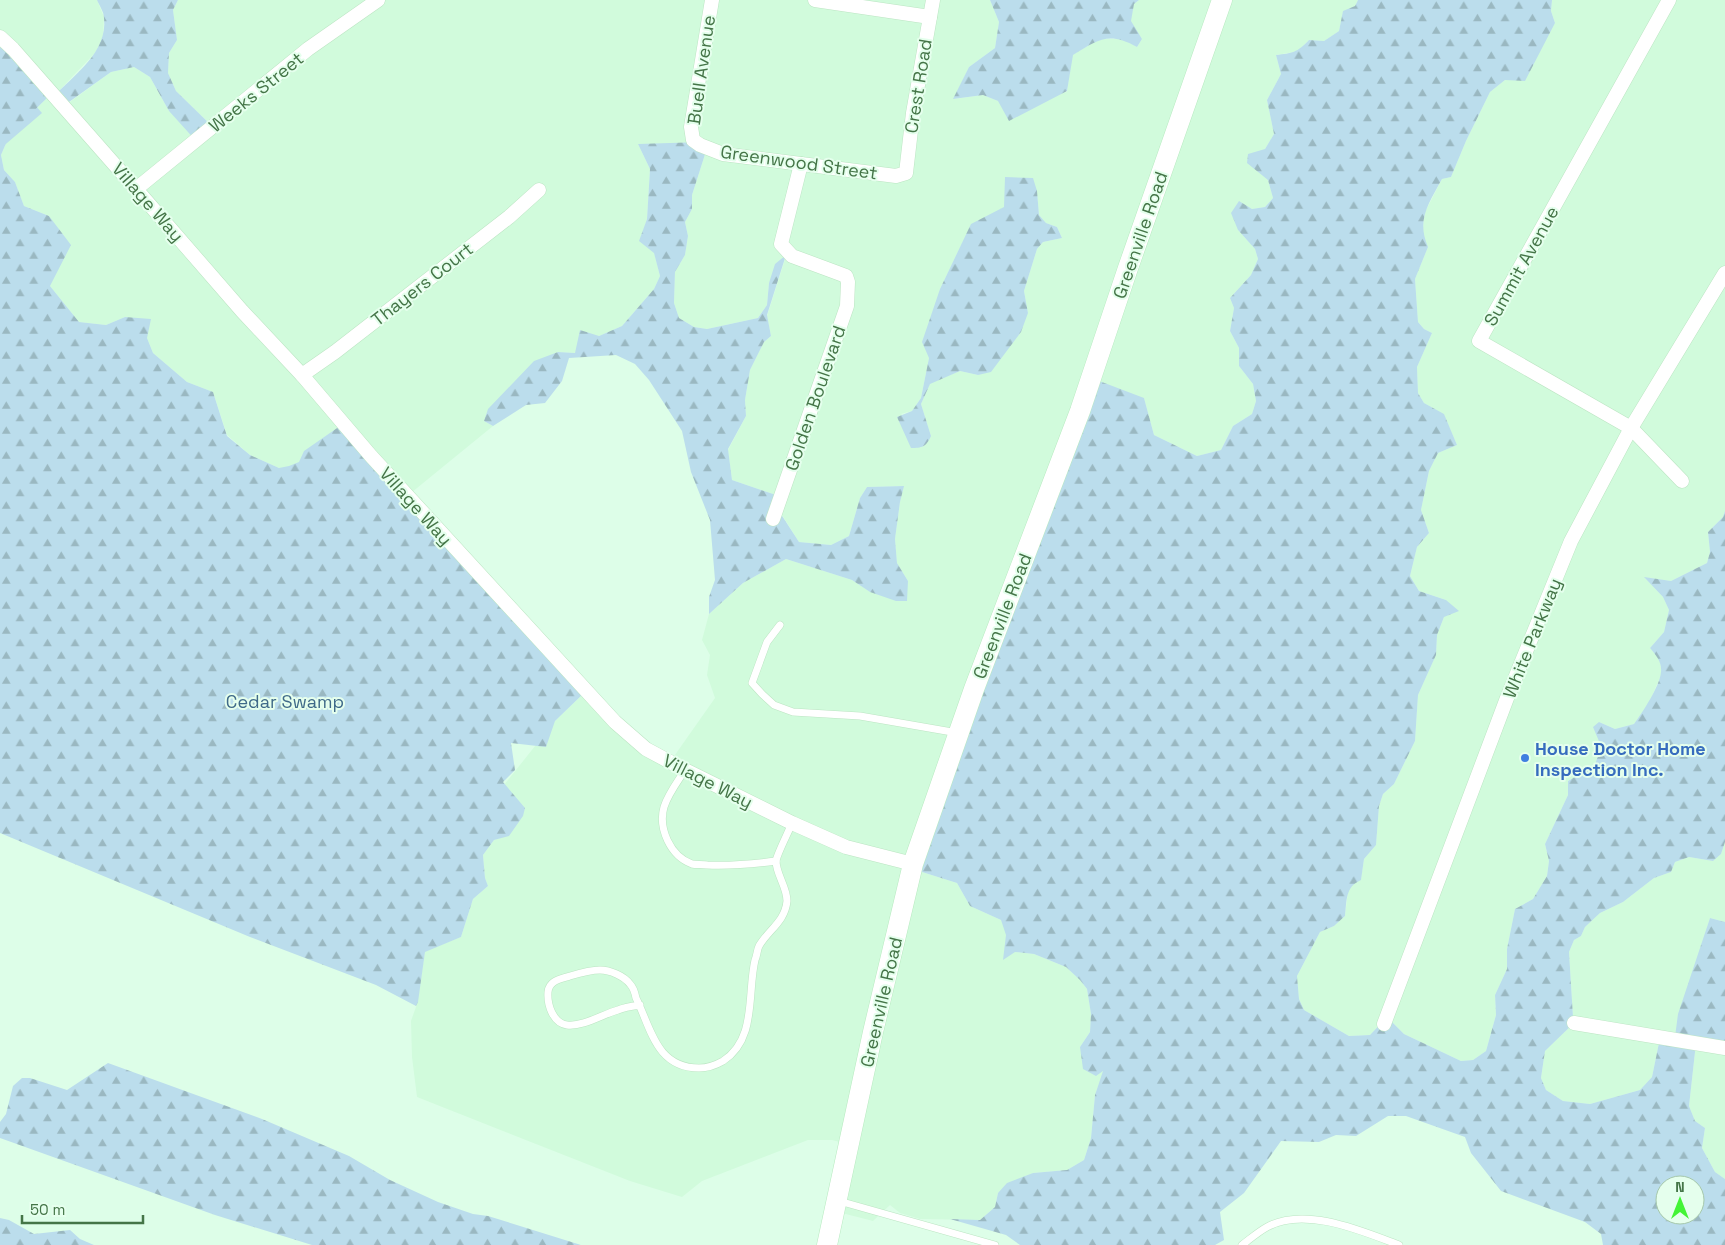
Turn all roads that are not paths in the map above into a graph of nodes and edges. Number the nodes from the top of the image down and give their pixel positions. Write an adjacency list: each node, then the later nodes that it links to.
1 (378, 0): 12 (street, Weeks Street)
2 (712, 0): 9 (street, Buell Avenue)
3 (815, 0): 7 (street)
4 (933, 0): 7 (street, Crest Road)
5 (1222, 0): 20 (main road, Greenville Road)
6 (1669, 0): 16 (street, Summit Avenue)
7 (930, 17): 11 (street, Crest Road)
8 (0, 37): 12 (street, Village Way)
9 (693, 140): 10 (street, Greenwood Street)
10 (801, 164): 11 (street, Greenwood Street); 18 (street, Golden Boulevard)
11 (906, 173)
12 (136, 188): 15 (street, Village Way)
13 (539, 190): 15 (street, Thayers Court)
14 (1725, 273): 16 (street, White Parkway)
15 (302, 375): 21 (street, Village Way)
16 (1631, 428): 17 (street, Summit Avenue); 27 (street, White Parkway)
17 (1682, 480)
18 (773, 519)
19 (780, 625): 20 (lane)
20 (958, 733): 24 (main road, Greenville Road)
21 (685, 770): 22 (street, Village Way); 23 (lane)
22 (792, 823): 23 (lane); 24 (street, Village Way)
23 (776, 861): 25 (lane)
24 (913, 864): 29 (main road, Greenville Road)
25 (640, 1005): 25 (lane)
26 (1574, 1023): 28 (street)
27 (1384, 1024)
28 (1725, 1048)
29 (836, 1200): 30 (main road, Greenville Road); 31 (lane)
30 (827, 1245)
31 (995, 1245)
32 (1242, 1245): 33 (lane)
33 (1399, 1245)

